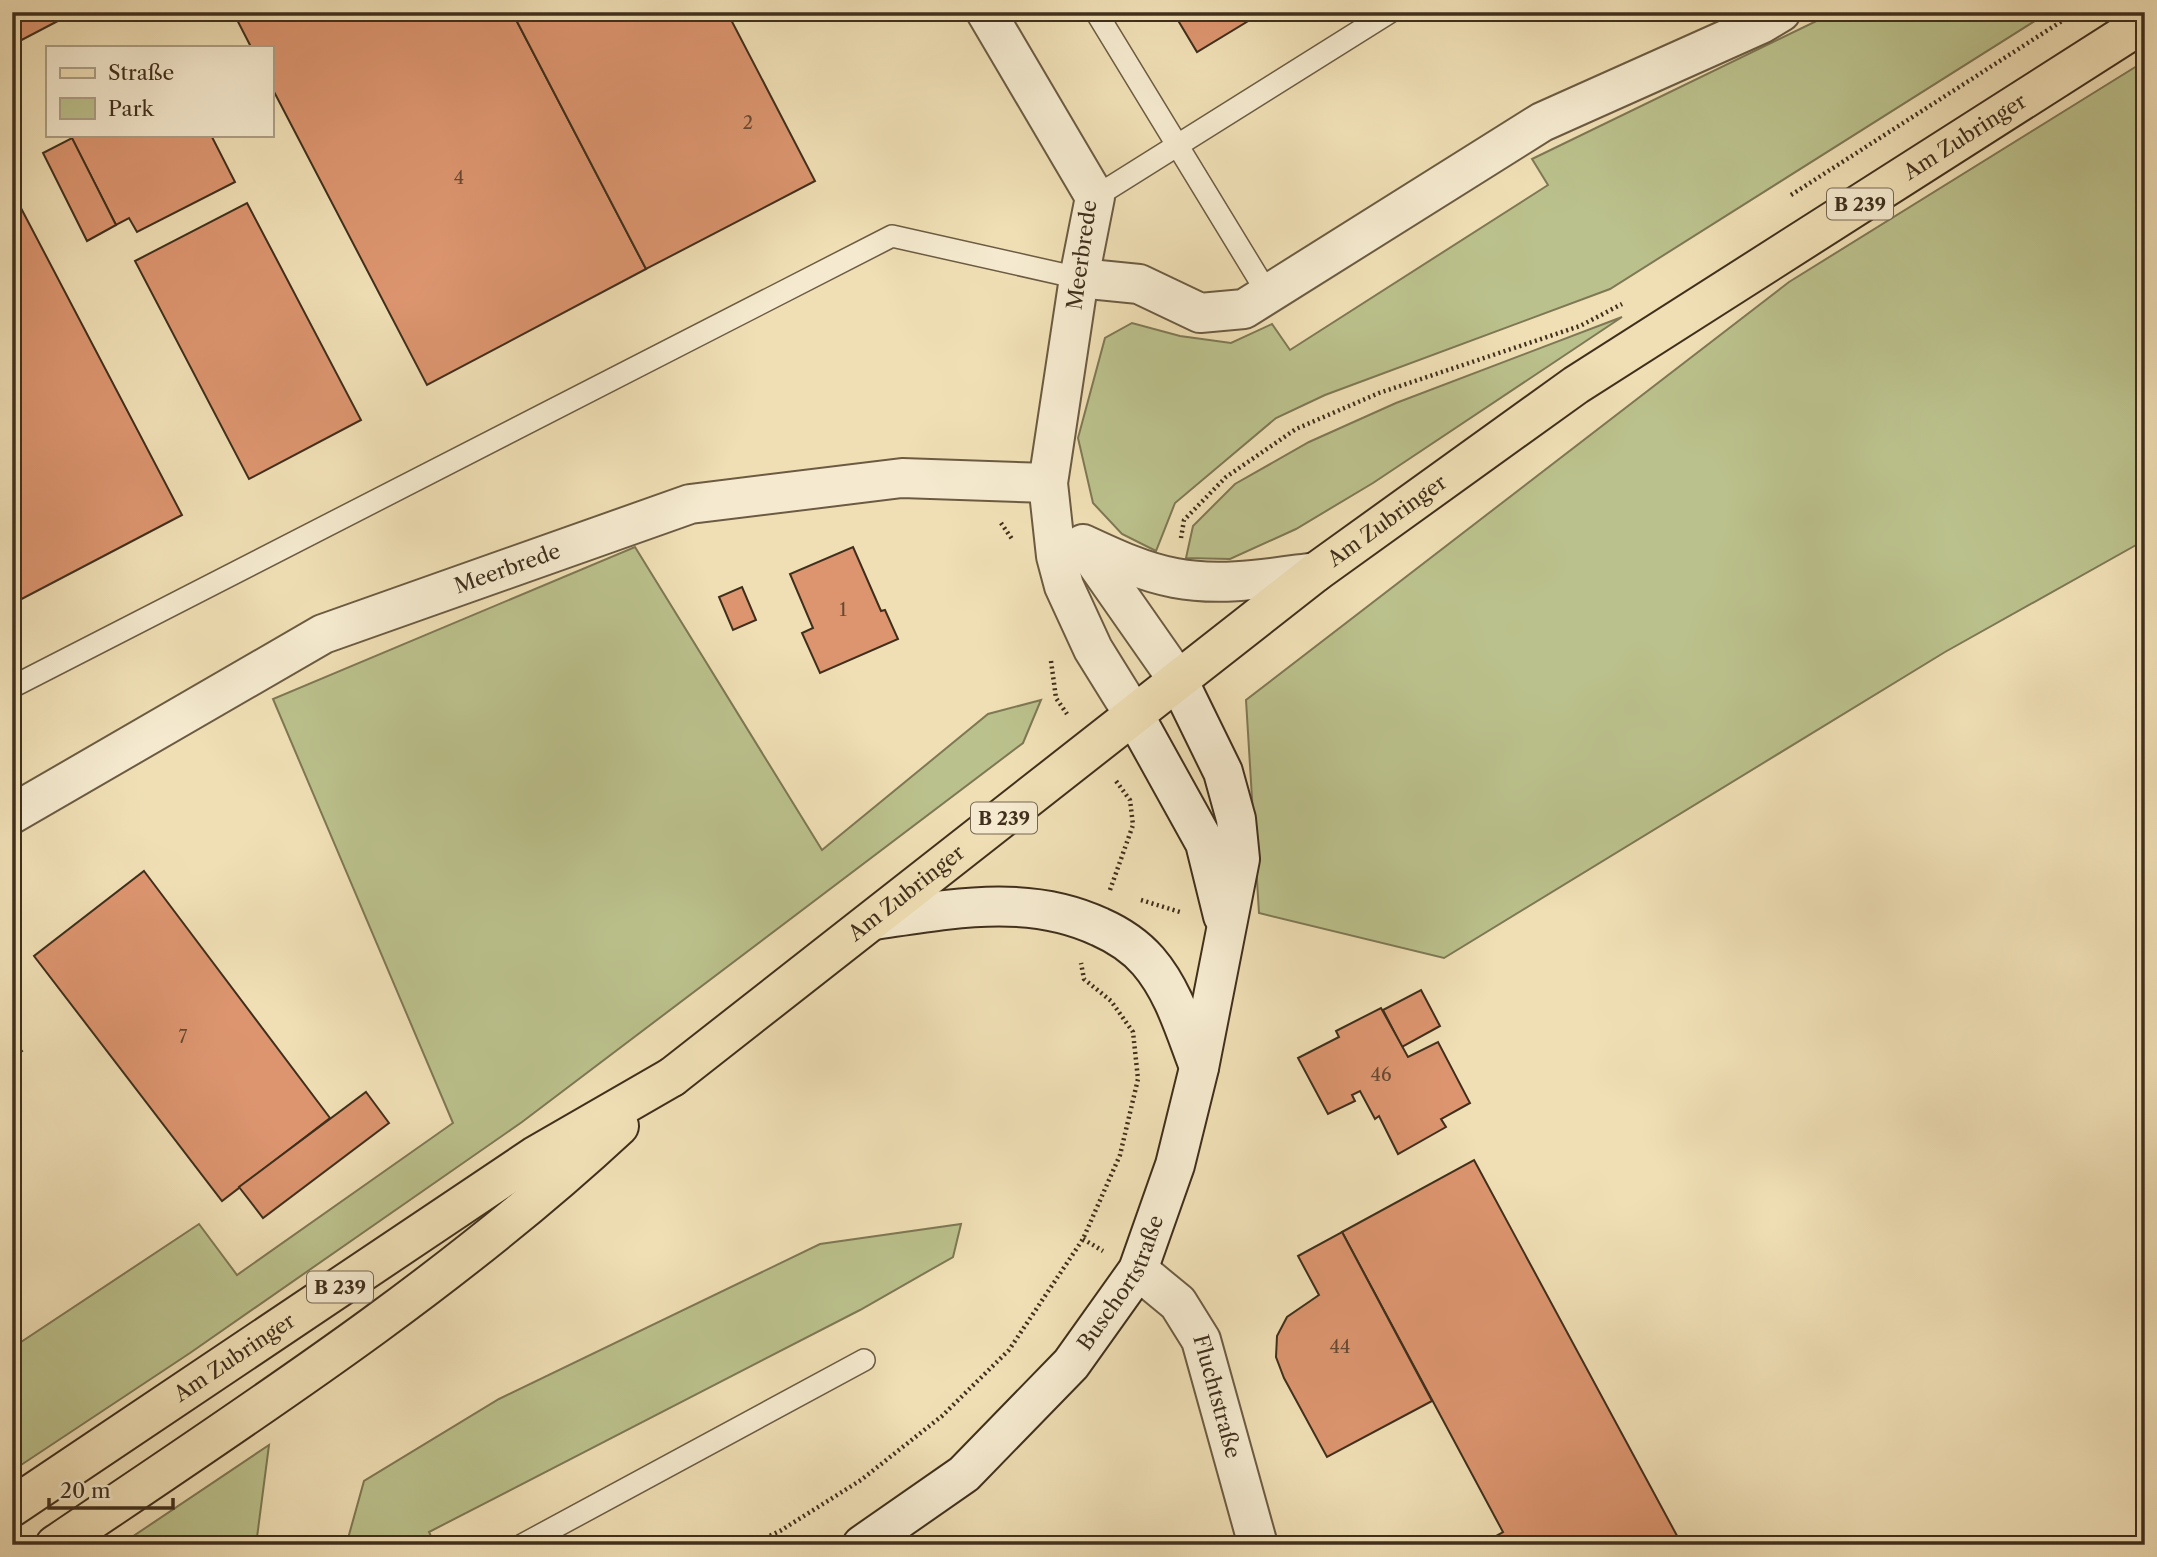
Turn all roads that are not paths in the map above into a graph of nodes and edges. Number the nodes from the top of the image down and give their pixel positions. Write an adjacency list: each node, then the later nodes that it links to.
1 (986, 12): 7 (street, Meerbrede)
2 (1096, 12): 6 (lane)
3 (1390, 12): 6 (lane)
4 (1781, 12): 9 (street)
5 (2145, 22): 12 (main road, Am Zubringer / B 239)
6 (1178, 145): 7 (lane); 9 (lane)
7 (1095, 197): 8 (street, Meerbrede)
8 (1079, 278): 9 (street); 10 (street, Meerbrede); 14 (lane)
9 (1268, 294)
10 (1050, 499): 11 (street); 15 (street, Meerbrede); 16 (street, Meerbrede)
11 (1083, 544): 12 (street); 13 (street)
12 (1316, 572): 13 (main road, Am Zubringer / B 239)
13 (1178, 680): 15 (main road, Am Zubringer / B 239); 18 (street, Buschortstraße)
14 (12, 687)
15 (1134, 715): 17 (main road, Am Zubringer / B 239); 18 (street, Buschortstraße)
16 (12, 814)
17 (874, 920): 19 (street); 20 (main road, Am Zubringer / B 239)
18 (1225, 926): 19 (street, Buschortstraße)
19 (1199, 1068): 21 (street, Buschortstraße)
20 (672, 1077): 23 (main road, Am Zubringer / B 239); 24 (main road, Am Zubringer / B 239)
21 (1138, 1270): 26 (street, Buschortstraße); 27 (street, Fluchtstraße)
22 (864, 1360): 25 (lane)
23 (12, 1507)
24 (55, 1545)
25 (522, 1545)
26 (862, 1545)
27 (1258, 1545)

